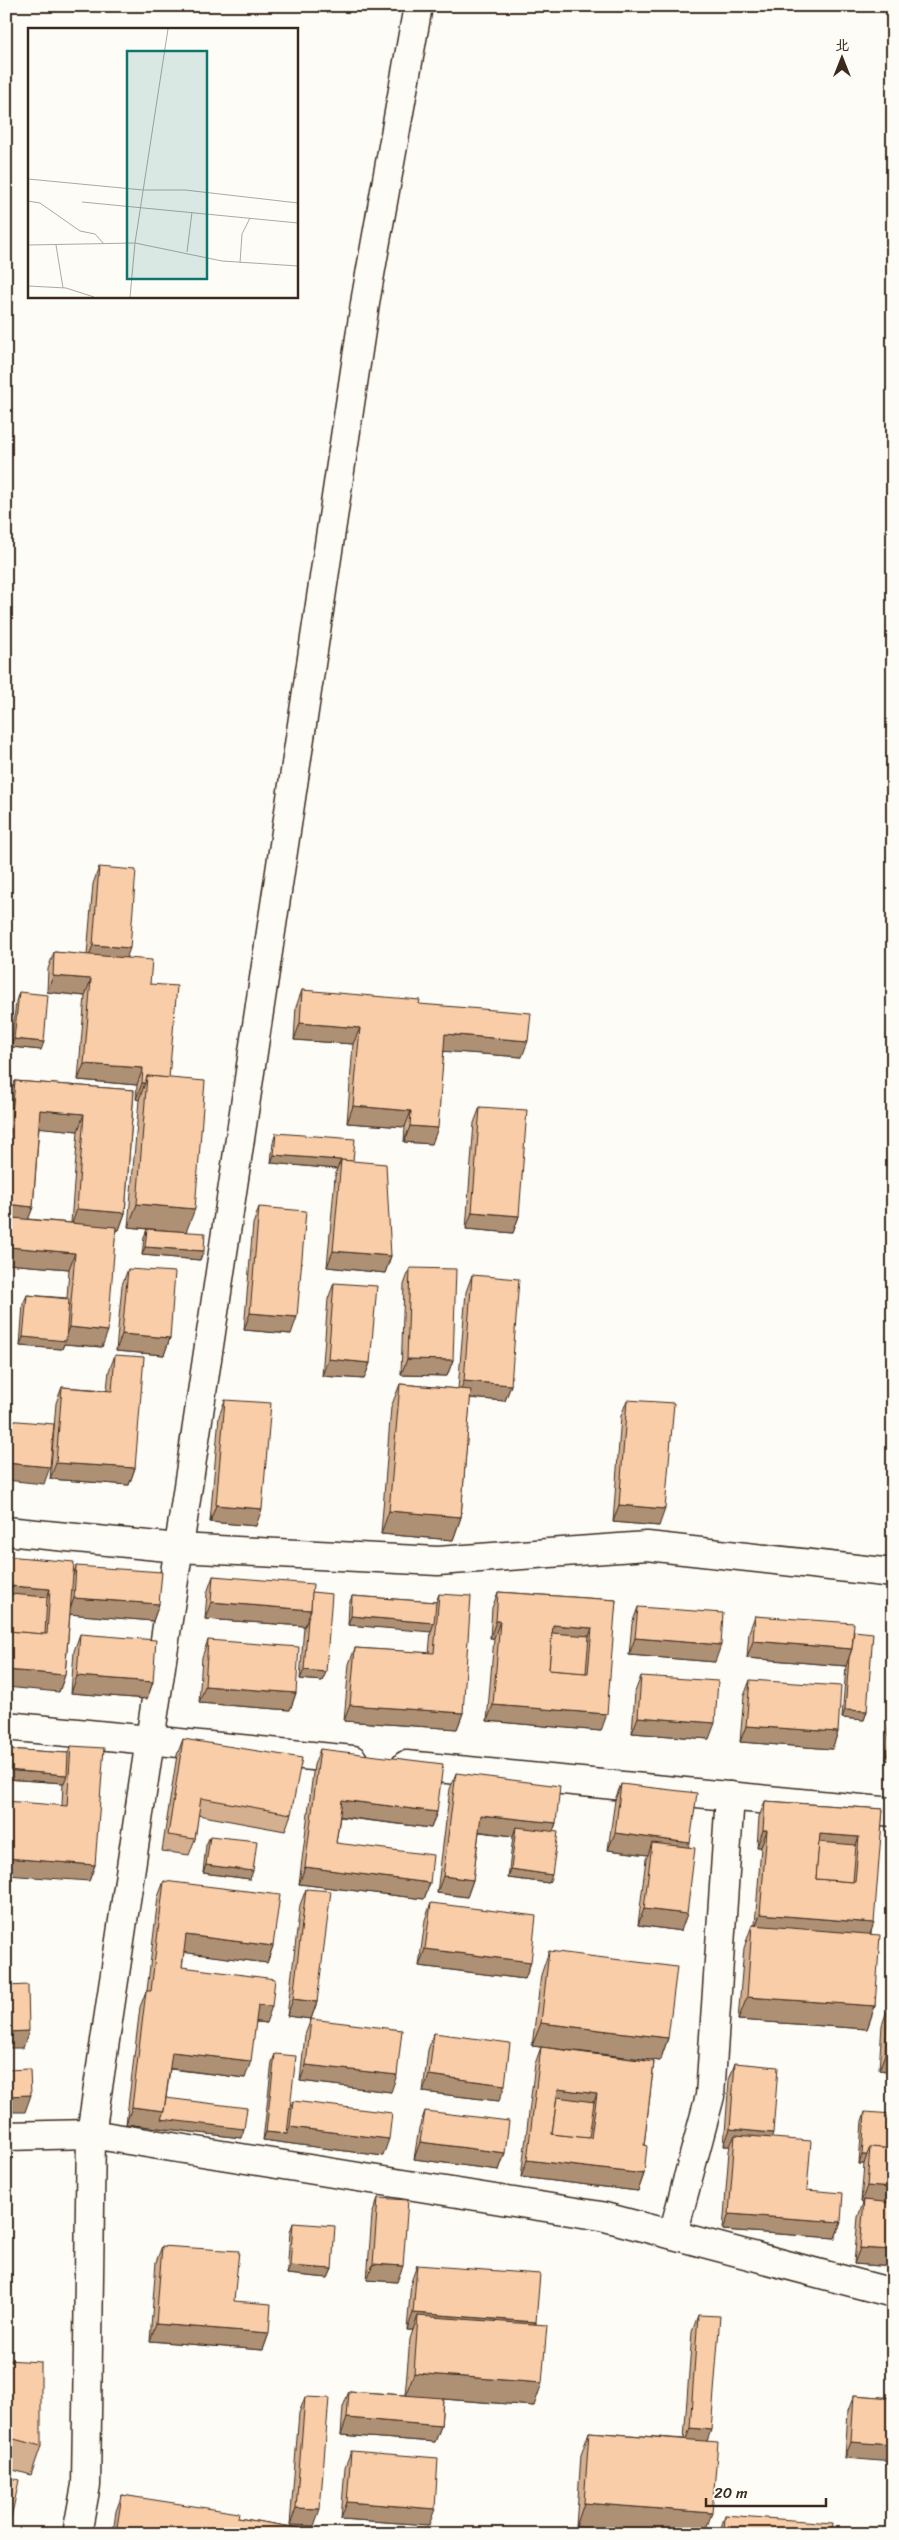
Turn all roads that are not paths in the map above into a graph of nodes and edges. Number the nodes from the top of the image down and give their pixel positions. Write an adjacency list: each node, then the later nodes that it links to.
1 (418, 6): 3 (street)
2 (6, 1531): 3 (street)
3 (178, 1548): 4 (street); 6 (street)
4 (893, 1573)
5 (6, 1726): 6 (street)
6 (150, 1740): 7 (street); 9 (street)
7 (730, 1796): 8 (street); 11 (street)
8 (893, 1812)
9 (90, 2134): 10 (street); 11 (street); 13 (street)
10 (6, 2136)
11 (672, 2234): 12 (street)
12 (893, 2293)
13 (77, 2534)

